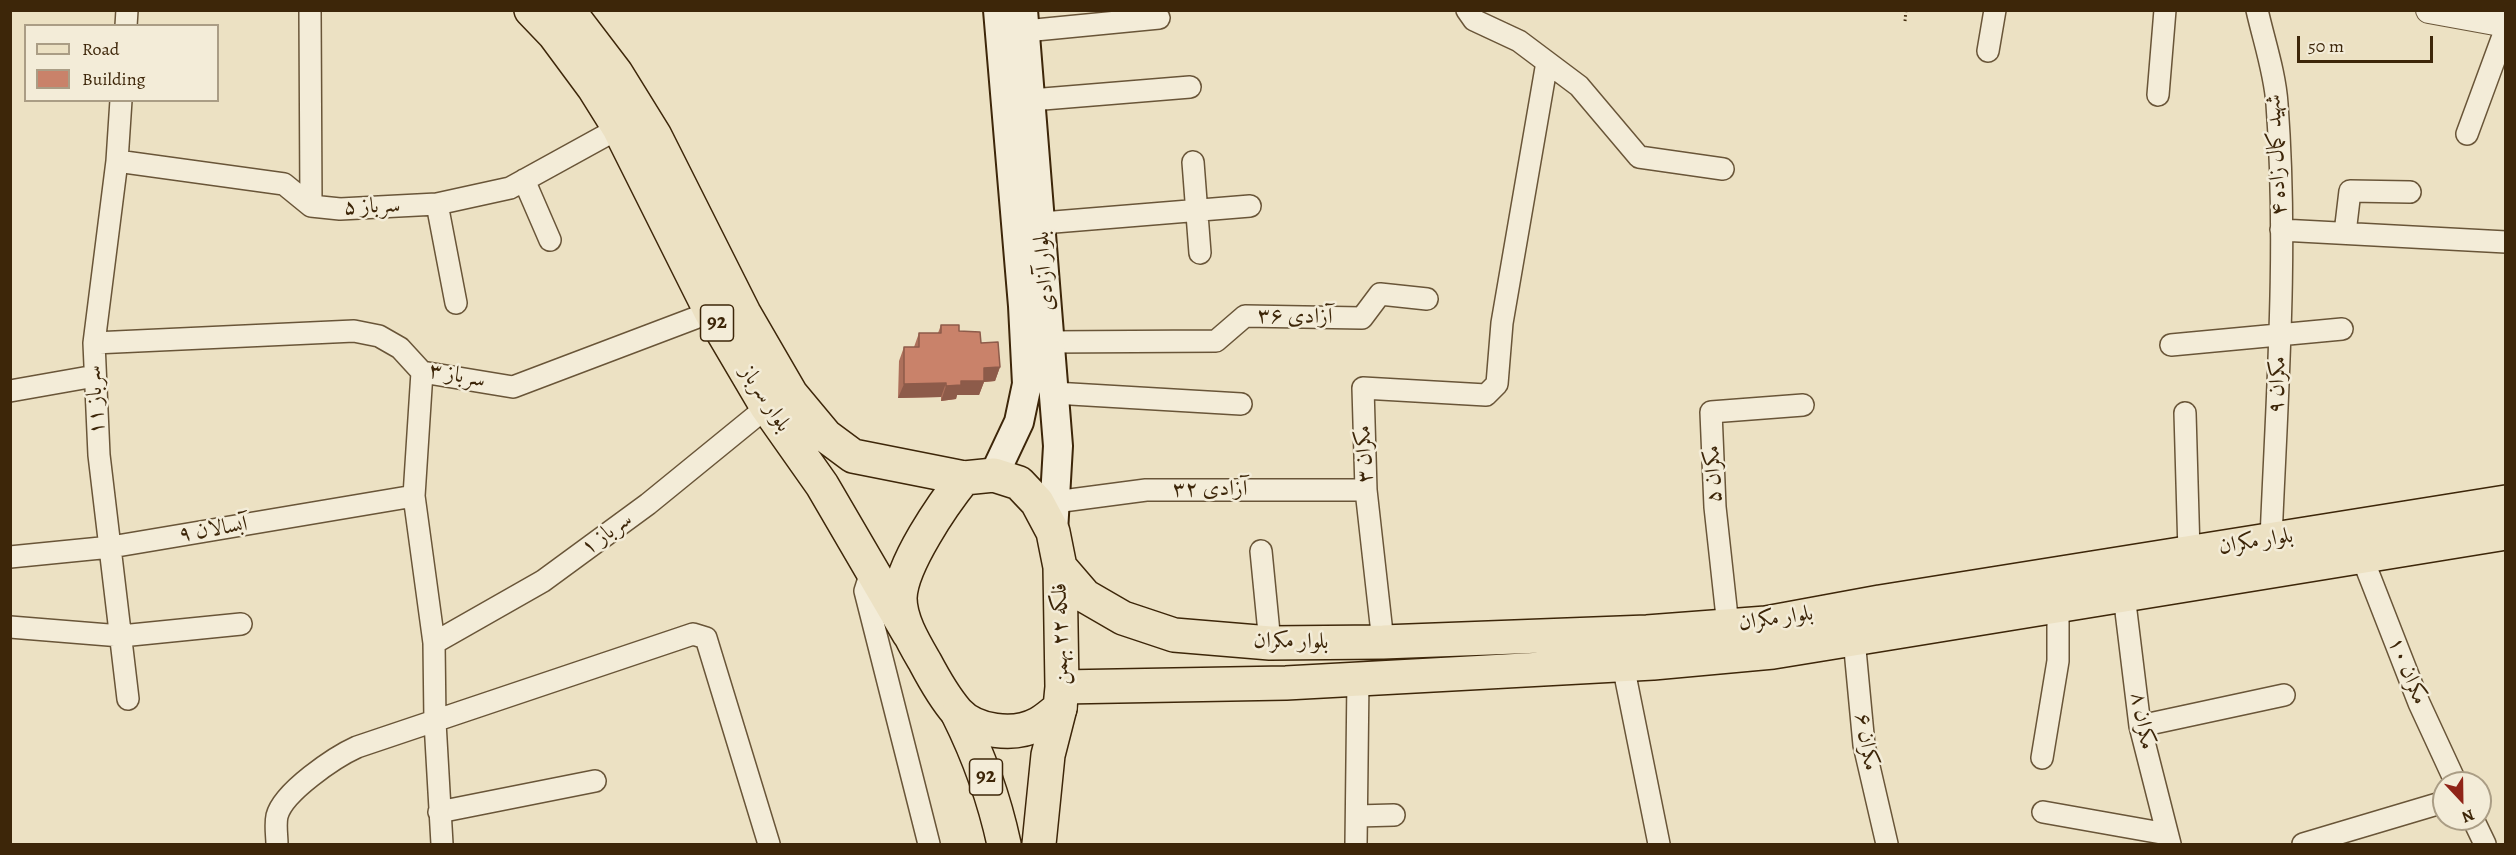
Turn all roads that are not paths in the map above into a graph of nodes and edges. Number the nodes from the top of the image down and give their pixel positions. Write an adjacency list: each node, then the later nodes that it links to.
1 (310, 10): 27 (street)
2 (531, 10): 19 (main road, بلوار سرباز / 92)
3 (568, 10): 52 (main road, بلوار سرباز / 92)
4 (998, 10): 52 (main road, بلوار آزادی)
5 (1467, 10): 14 (street)
6 (1995, 10): 13 (street)
7 (2165, 10): 16 (street)
8 (2257, 10): 31 (street, شهید کمال زاده ۴)
9 (2429, 10): 12 (street)
10 (1159, 18): 11 (street)
11 (1024, 21): 17 (main road, بلوار آزادی)
12 (2505, 26): 20 (street)
13 (1988, 51)
14 (1547, 62): 23 (street); 53 (street, مکران ۳)
15 (1190, 87): 17 (street)
16 (2158, 95)
17 (1031, 100): 30 (main road, بلوار آزادی)
18 (121, 102): 21 (street, سرباز ۱۱)
19 (619, 128): 24 (street, سرباز ۵); 38 (main road, بلوار سرباز / 92)
20 (2467, 134)
21 (117, 161): 27 (street, سرباز ۵); 42 (street, سرباز ۱۱)
22 (1193, 162): 29 (street)
23 (1723, 170)
24 (524, 180): 26 (street, سرباز ۵); 33 (street)
25 (2410, 192): 32 (street)
26 (437, 204): 27 (street, سرباز ۵); 37 (street)
27 (312, 206)
28 (1250, 206): 29 (street)
29 (1195, 211): 30 (street); 35 (street)
30 (1042, 223): 41 (main road, بلوار آزادی)
31 (2281, 230): 32 (street); 40 (street, مکران ۹)
32 (2345, 233): 34 (street)
33 (550, 240)
34 (2505, 242)
35 (1200, 253)
36 (1426, 299): 41 (street, آزادی ۳۶)
37 (456, 303)
38 (711, 312): 44 (street, سرباز ۳); 50 (main road, بلوار سرباز / 92)
39 (2342, 329): 40 (street)
40 (2280, 336): 43 (street); 58 (street, مکران ۹)
41 (1050, 342): 47 (main road, بلوار آزادی)
42 (94, 343): 44 (street, سرباز ۳); 45 (street, سرباز ۱۱)
43 (2171, 345)
44 (422, 372): 54 (street)
45 (95, 376): 46 (street); 59 (street, سرباز ۱۱)
46 (10, 391)
47 (1054, 393): 48 (street); 56 (main road, بلوار آزادی)
48 (1242, 404)
49 (1803, 405): 69 (street, مکران ۵)
50 (767, 407): 65 (main road, بلوار سرباز / 92); 74 (street, سرباز ۱)
51 (2185, 413): 61 (street)
52 (979, 477): 56 (main road, فلکه ۲۲ بهمن / 92); 71 (main road, فلکه ۲۲ بهمن / 92)
53 (1366, 490): 56 (street, آزادی ۳۲); 76 (street, مکران ۳)
54 (414, 496): 59 (street, آبسالان ۹); 74 (street)
55 (2505, 502): 58 (main road, بلوار مکران)
56 (1054, 517): 64 (main road, فلکه ۲۲ بهمن / 92)
57 (2505, 533): 63 (main road, بلوار مکران)
58 (2271, 539): 61 (main road, بلوار مکران)
59 (111, 547): 62 (street, آبسالان ۹); 72 (street, سرباز ۱۱)
60 (1261, 551): 75 (street)
61 (2189, 552): 69 (main road, بلوار مکران)
62 (10, 557)
63 (2362, 557): 66 (main road, بلوار مکران); 87 (street, مکران ۱۰)
64 (1060, 567): 75 (main road, بلوار مکران); 81 (main road, فلکه ۲۲ بهمن / 92)
65 (872, 569): 71 (main road, بلوار سرباز / 92); 98 (street)
66 (2124, 595): 67 (main road, بلوار مکران); 85 (street, مکران ۸)
67 (2058, 606): 73 (main road, بلوار مکران); 86 (street)
68 (241, 624): 72 (street)
69 (1728, 626): 76 (main road, بلوار مکران)
70 (10, 627): 72 (street)
71 (909, 634): 83 (main road, فلکه ۲۲ بهمن / 92)
72 (121, 636): 82 (street, سرباز ۱۱)
73 (1854, 639): 77 (main road, بلوار مکران); 103 (street, مکران ۶)
74 (434, 642): 84 (street)
75 (1255, 642): 76 (main road, بلوار مکران); 79 (main road)
76 (1383, 642)
77 (1623, 665): 78 (main road, بلوار مکران); 102 (street)
78 (1358, 679): 79 (main road, بلوار مکران); 93 (street)
79 (1234, 684): 81 (main road, بلوار مکران)
80 (2284, 695): 85 (street)
81 (1061, 697): 83 (main road, فلکه ۲۲ بهمن / 92); 100 (main road, 92)
82 (128, 699)
83 (958, 714): 99 (main road, 92)
84 (435, 722): 90 (street); 95 (street); 97 (street)
85 (2140, 726): 94 (street, مکران ۸)
86 (2043, 758)
87 (2450, 771)
88 (595, 781): 90 (street)
89 (2432, 806): 104 (street)
90 (439, 812): 96 (street)
91 (2043, 812): 94 (street)
92 (1394, 815): 93 (street)
93 (1357, 816): 101 (street)
94 (2169, 839)
95 (277, 844)
96 (442, 844)
97 (769, 844)
98 (929, 844)
99 (1004, 844)
100 (1040, 844)
101 (1356, 844)
102 (1659, 844)
103 (1887, 844)
104 (2303, 844)

